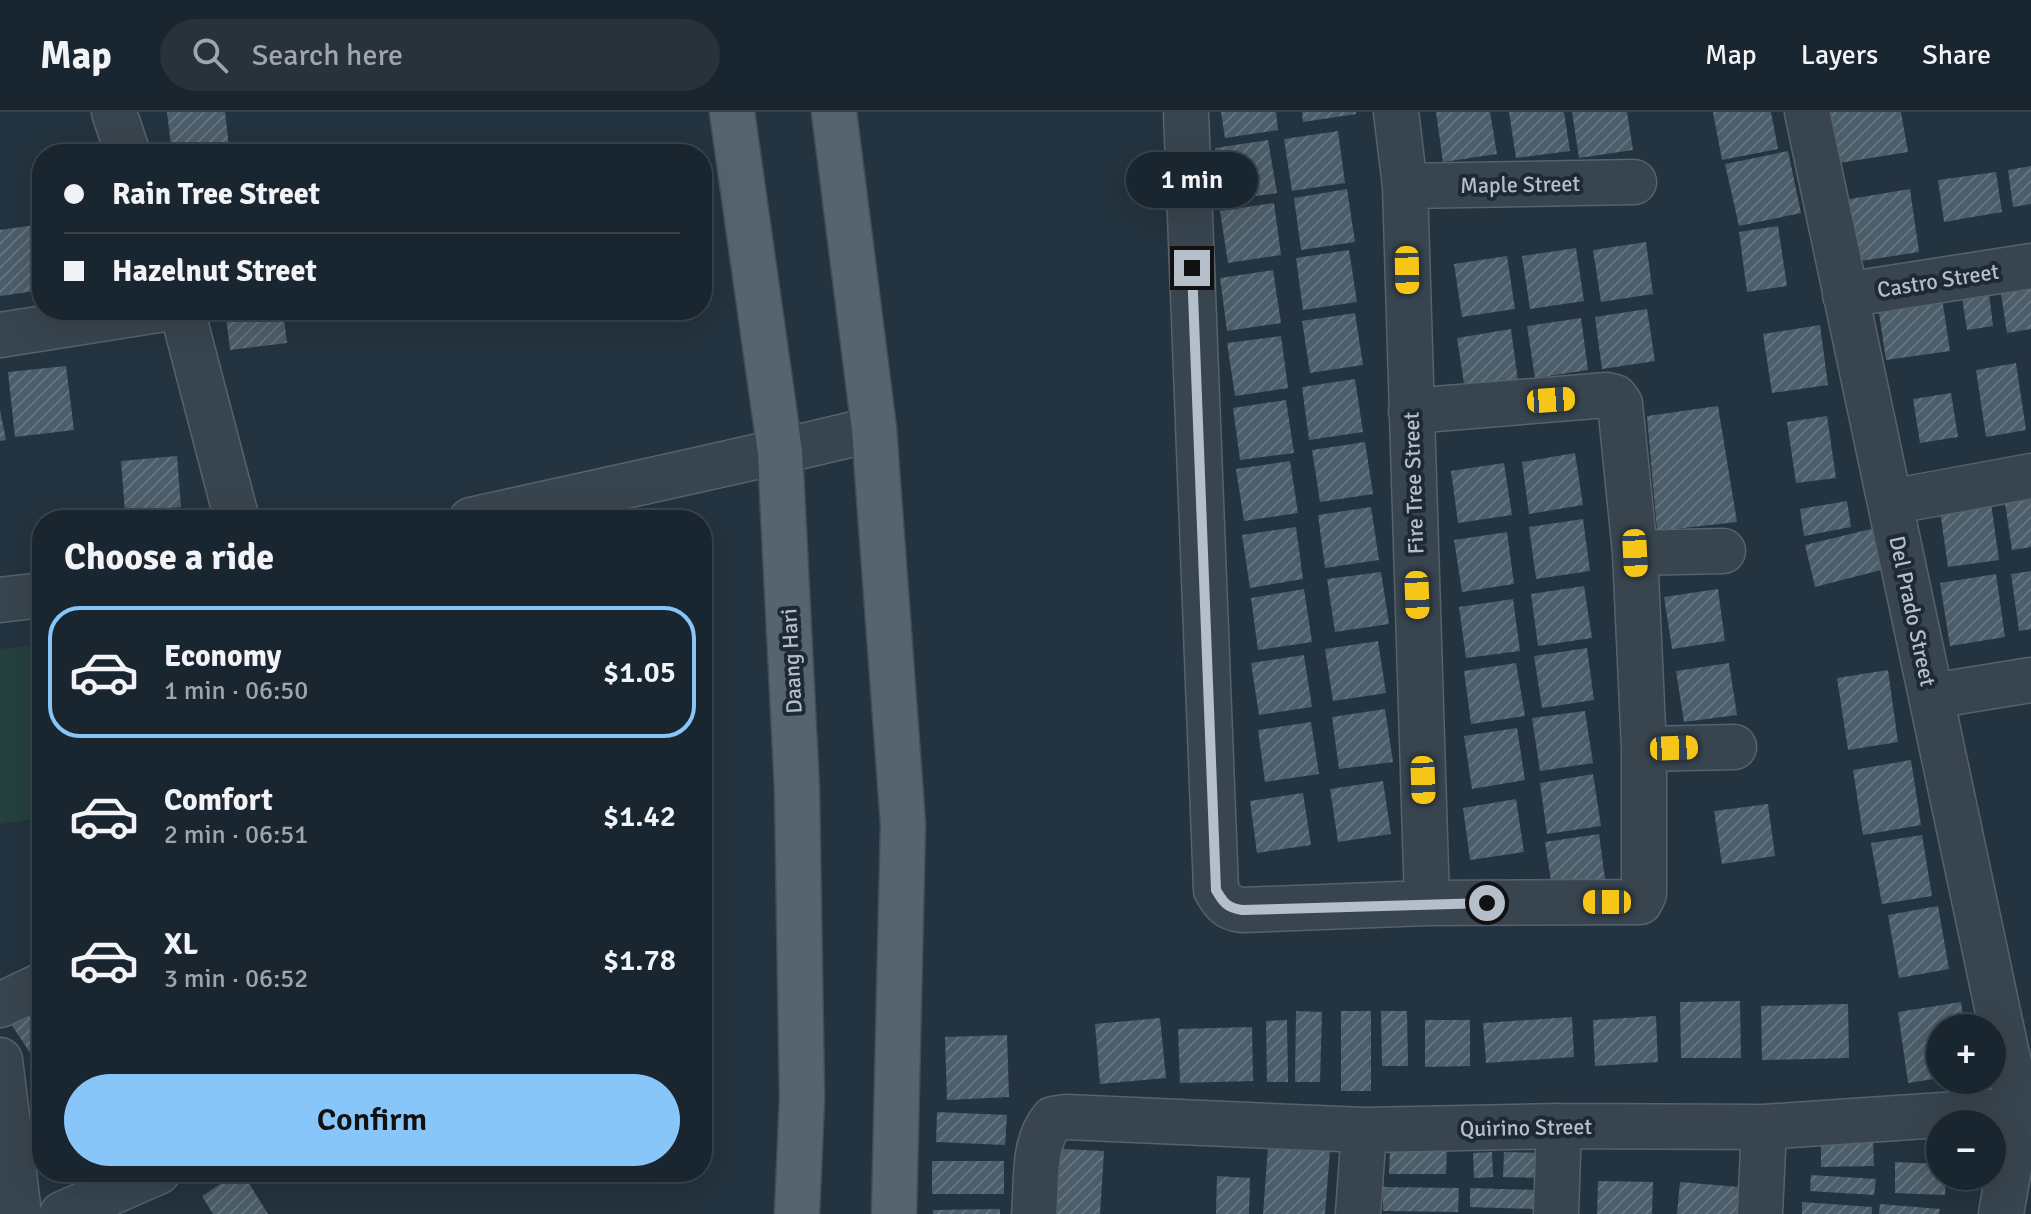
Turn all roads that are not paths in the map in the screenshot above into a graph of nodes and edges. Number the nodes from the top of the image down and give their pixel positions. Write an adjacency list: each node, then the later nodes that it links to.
1 (114, 112): 7 (street)
2 (732, 112): 17 (main road, Daang Hari)
3 (834, 112): 16 (main road)
4 (1186, 112): 30 (street)
5 (1396, 112): 9 (street, Fire Tree Street)
6 (1807, 112): 11 (street, Del Prado Street)
7 (125, 144)
8 (1634, 182): 9 (street, Maple Street)
9 (1405, 186): 15 (street, Fire Tree Street)
10 (2031, 266): 11 (street, Castro Street)
11 (1845, 295): 19 (street, Del Prado Street)
12 (95, 320): 14 (street)
13 (185, 320): 20 (street)
14 (0, 335)
15 (1411, 411): 23 (street); 30 (street, Fire Tree Street)
16 (874, 429): 17 (street); 42 (main road)
17 (780, 452): 21 (street); 41 (main road, Daang Hari)
18 (2031, 476): 19 (street)
19 (1890, 502): 27 (street, Del Prado Street)
20 (234, 510)
21 (516, 510)
22 (1723, 551): 23 (street)
23 (1635, 553): 29 (street)
24 (32, 596): 25 (street)
25 (0, 600)
26 (2031, 680): 27 (street)
27 (1932, 696): 34 (street, Del Prado Street)
28 (1734, 747): 29 (street)
29 (1644, 749): 30 (street)
30 (1427, 903)
31 (32, 990): 32 (street)
32 (0, 1005)
33 (0, 1060): 39 (street)
34 (2025, 1110): 36 (street, Quirino Street); 47 (street)
35 (1559, 1126): 36 (street, Quirino Street); 37 (street, Quirino Street); 45 (street)
36 (1764, 1127): 46 (street)
37 (1364, 1130): 43 (street, Quirino Street); 44 (street)
38 (135, 1182): 40 (street)
39 (19, 1214)
40 (62, 1214)
41 (797, 1214)
42 (894, 1214)
43 (1034, 1214)
44 (1358, 1214)
45 (1556, 1214)
46 (1760, 1214)
47 (2001, 1214)

